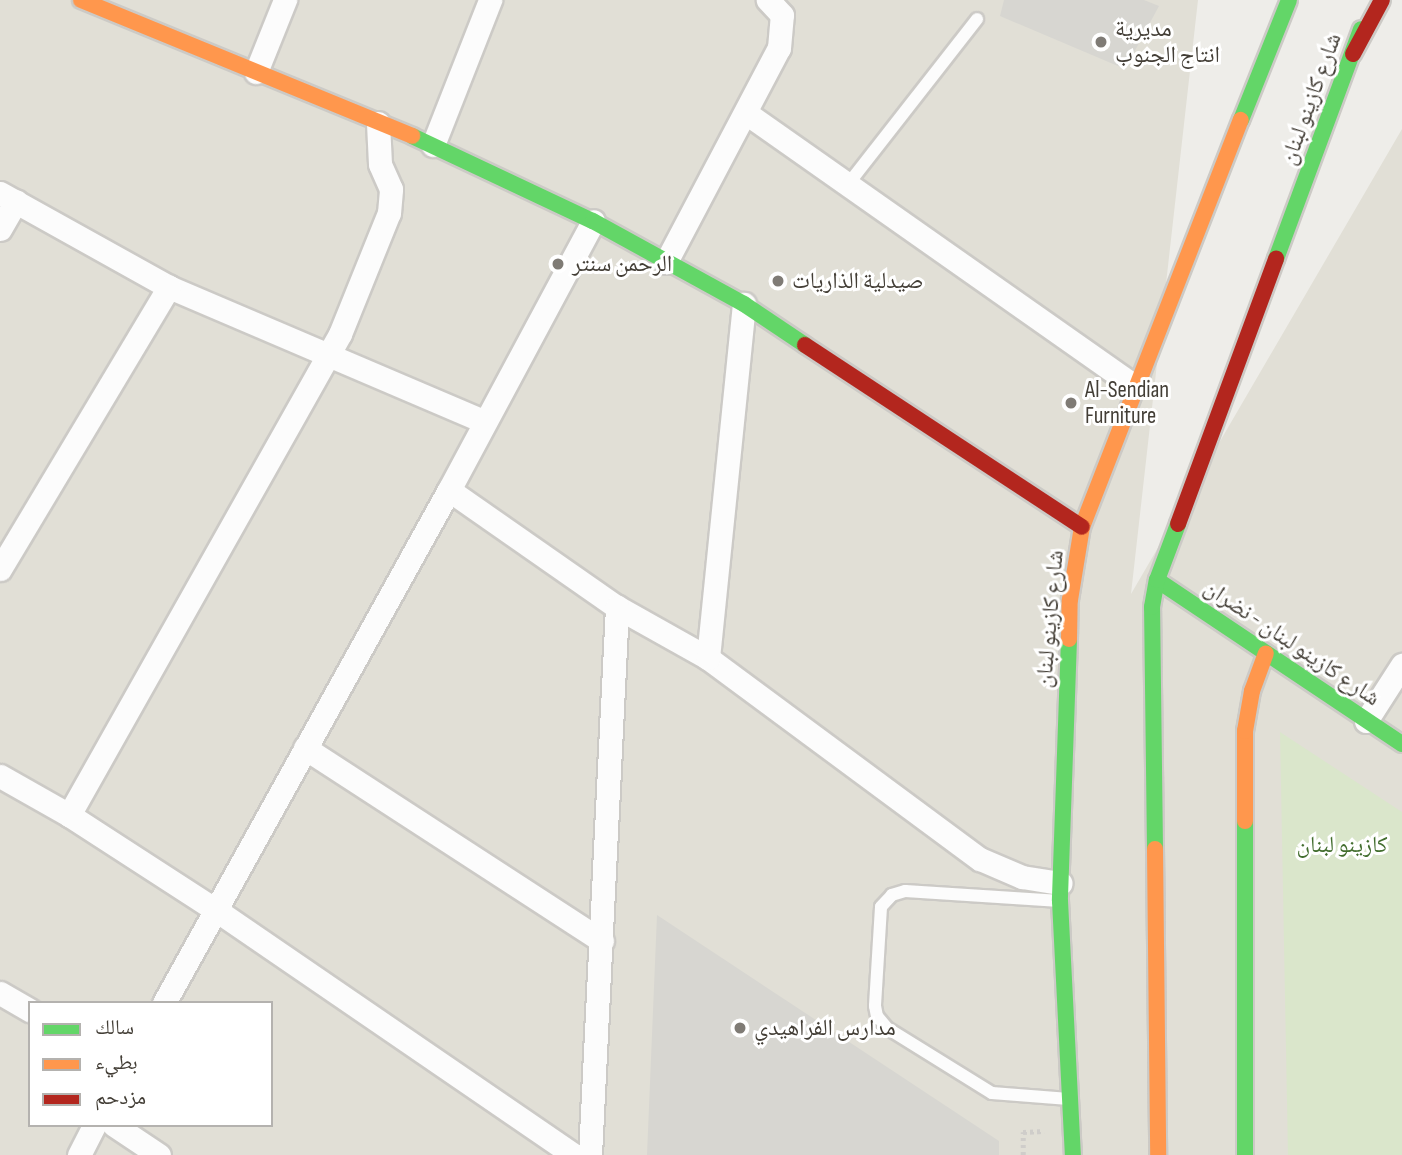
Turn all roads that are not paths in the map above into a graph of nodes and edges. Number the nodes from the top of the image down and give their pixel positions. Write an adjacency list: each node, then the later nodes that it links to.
1 (81, 0): 8 (main road)
2 (285, 0): 11 (street)
3 (490, 0): 14 (street)
4 (768, 0): 12 (street)
5 (1289, 0): 23 (main road, شارع كازينو لبنان)
6 (1370, 0): 10 (main road, شارع كازينو لبنان)
7 (1382, 0): 10 (main road)
8 (115, 6): 11 (main road)
9 (977, 19): 15 (lane)
10 (1353, 54): 28 (main road, شارع كازينو لبنان)
11 (256, 72): 13 (main road)
12 (746, 113): 15 (street); 19 (street)
13 (378, 123): 14 (main road); 22 (street)
14 (433, 145): 17 (main road)
15 (849, 183): 23 (street)
16 (8, 197): 18 (street); 20 (street)
17 (593, 221): 19 (main road); 24 (street)
18 (0, 229)
19 (666, 262): 21 (main road)
20 (169, 287): 22 (street); 27 (street)
21 (744, 304): 26 (main road); 31 (street)
22 (327, 355): 24 (street); 37 (street)
23 (1135, 386): 26 (main road, شارع كازينو لبنان)
24 (483, 421): 25 (street)
25 (449, 490): 29 (street); 35 (street)
26 (1082, 527): 38 (main road, شارع كازينو لبنان)
27 (0, 569)
28 (1157, 580): 30 (main road, شارع كازينو لبنان - نضران); 52 (main road, شارع كازينو لبنان)
29 (617, 607): 31 (street); 40 (street)
30 (1265, 653): 33 (main road, شارع كازينو لبنان - نضران); 53 (main road)
31 (708, 658): 38 (street)
32 (1402, 665): 33 (street)
33 (1366, 721): 34 (main road, شارع كازينو لبنان - نضران)
34 (1402, 744)
35 (305, 748): 39 (street); 40 (street)
36 (0, 776): 37 (street)
37 (69, 815): 39 (street)
38 (1061, 892): 44 (main road, شارع كازينو لبنان); 44 (lane)
39 (216, 910): 42 (street); 49 (street)
40 (602, 941): 50 (street)
41 (0, 993): 43 (street)
42 (165, 1001)
43 (28, 1009)
44 (1073, 1099): 51 (main road, شارع كازينو لبنان)
45 (93, 1127): 47 (street)
46 (117, 1127): 48 (street)
47 (79, 1155)
48 (159, 1155)
49 (574, 1155)
50 (590, 1155)
51 (1073, 1155)
52 (1158, 1155)
53 (1245, 1155)

